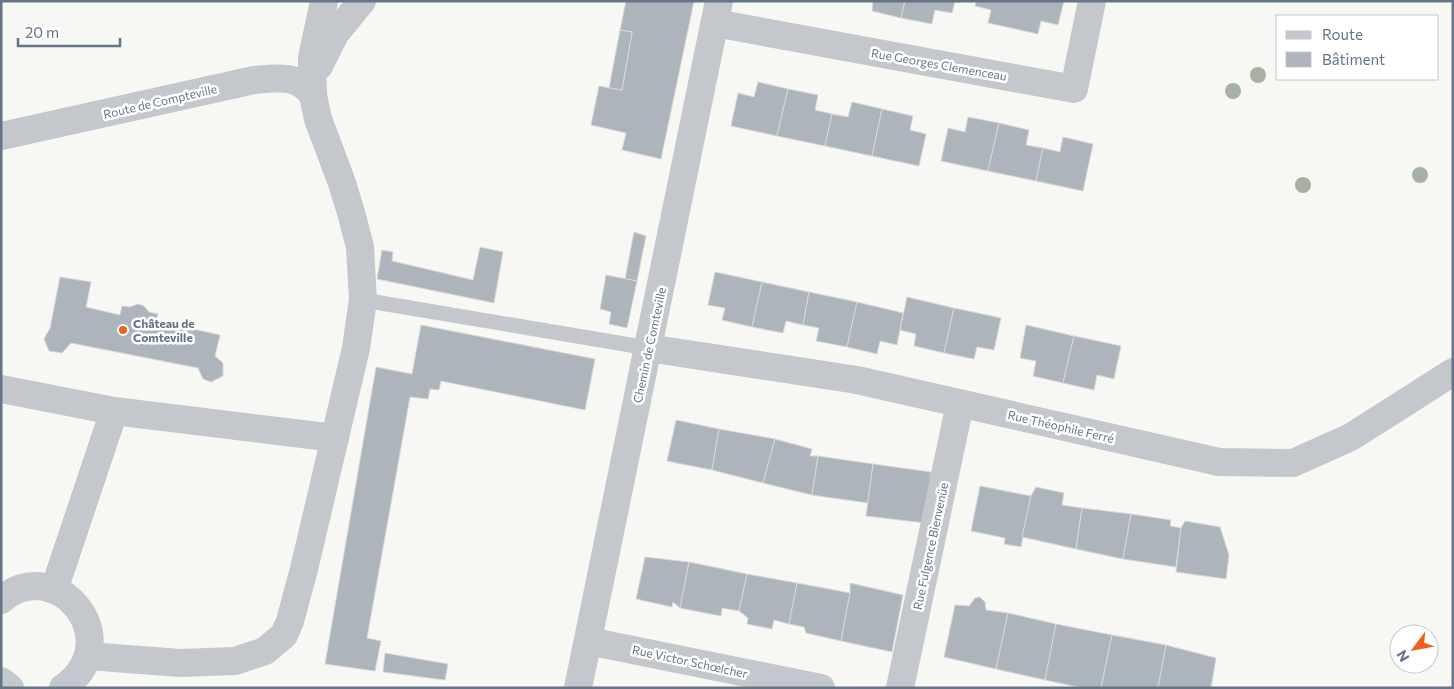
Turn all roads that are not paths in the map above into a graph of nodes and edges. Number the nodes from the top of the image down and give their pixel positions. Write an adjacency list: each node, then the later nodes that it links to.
1 (324, 1): 5 (street)
2 (362, 1): 5 (street)
3 (1092, 1): 4 (street, Rue Georges Clemenceau)
4 (717, 12): 8 (street, Chemin de Comteville)
5 (313, 95): 6 (street, Route de Compteville); 7 (street)
6 (1, 136)
7 (363, 300): 8 (lane); 13 (street)
8 (648, 348): 11 (street, Rue Théophile Ferré); 16 (street, Chemin de Comteville)
9 (1453, 372): 11 (street, Rue Théophile Ferré)
10 (1, 389): 12 (street)
11 (960, 404): 23 (street, Rue Fulgence Bienvenüe)
12 (114, 411): 13 (street); 14 (street)
13 (335, 438): 17 (street)
14 (54, 590): 15 (street); 17 (street)
15 (1, 600)
16 (588, 641): 21 (street, Chemin de Comteville); 22 (street, Rue Victor Schœlcher)
17 (88, 656): 20 (street)
18 (1, 681): 19 (street)
19 (10, 688)
20 (63, 688)
21 (578, 688)
22 (821, 688)
23 (900, 688)

